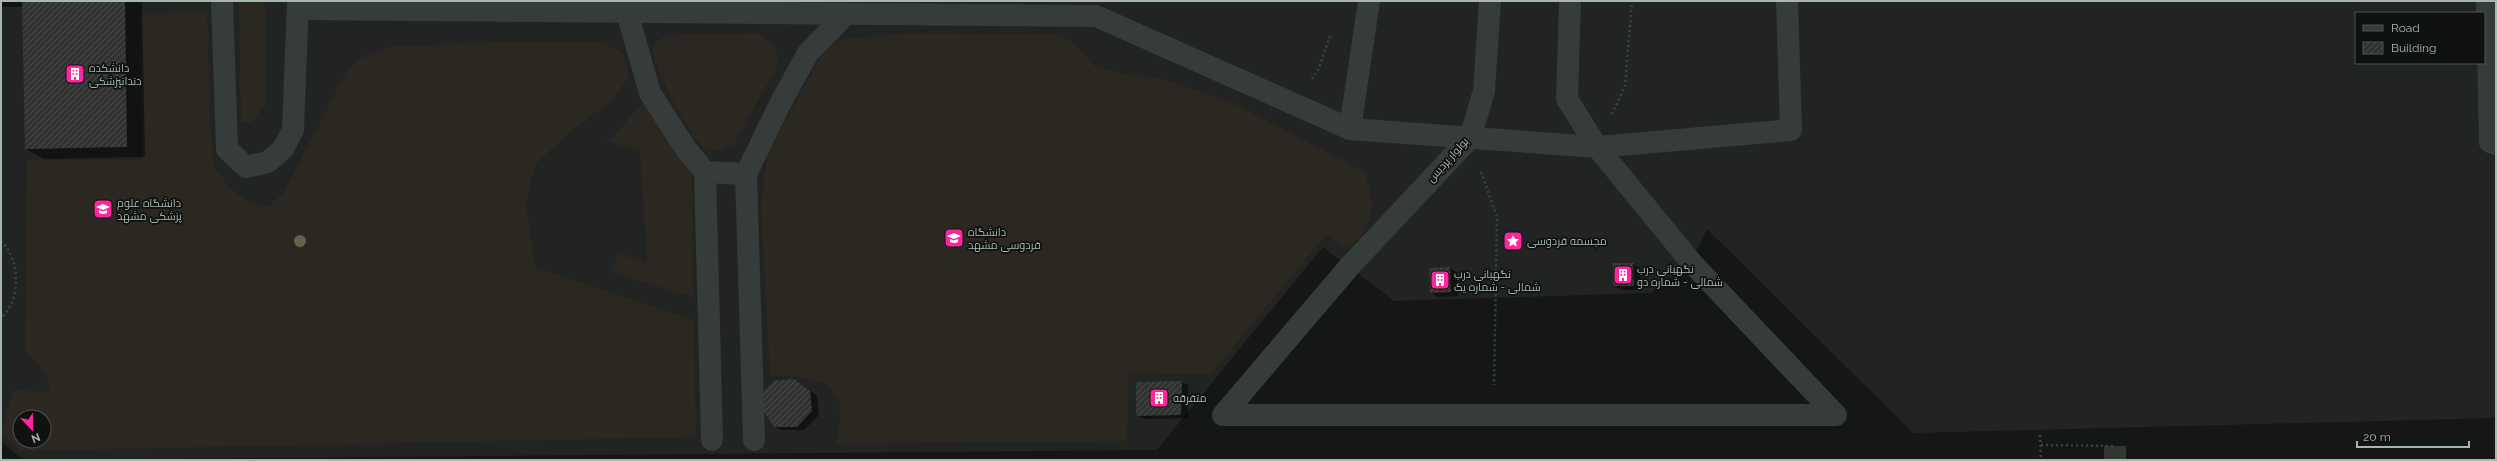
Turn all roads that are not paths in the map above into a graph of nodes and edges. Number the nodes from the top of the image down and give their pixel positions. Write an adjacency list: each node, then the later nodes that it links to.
1 (222, 1): 7 (street)
2 (1369, 1): 10 (street)
3 (1490, 1): 11 (street, بولوار پردیس)
4 (1570, 1): 13 (street)
5 (1787, 1): 13 (street)
6 (2487, 1): 12 (street)
7 (298, 5): 8 (street)
8 (627, 12): 9 (street); 14 (street)
9 (846, 14): 10 (street); 15 (street)
10 (1350, 129): 11 (street)
11 (1470, 138): 13 (street); 13 (street, بولوار پردیس)
12 (2496, 144)
13 (1597, 147)
14 (705, 172): 15 (street); 16 (street)
15 (746, 174): 17 (street)
16 (712, 440)
17 (754, 440)

